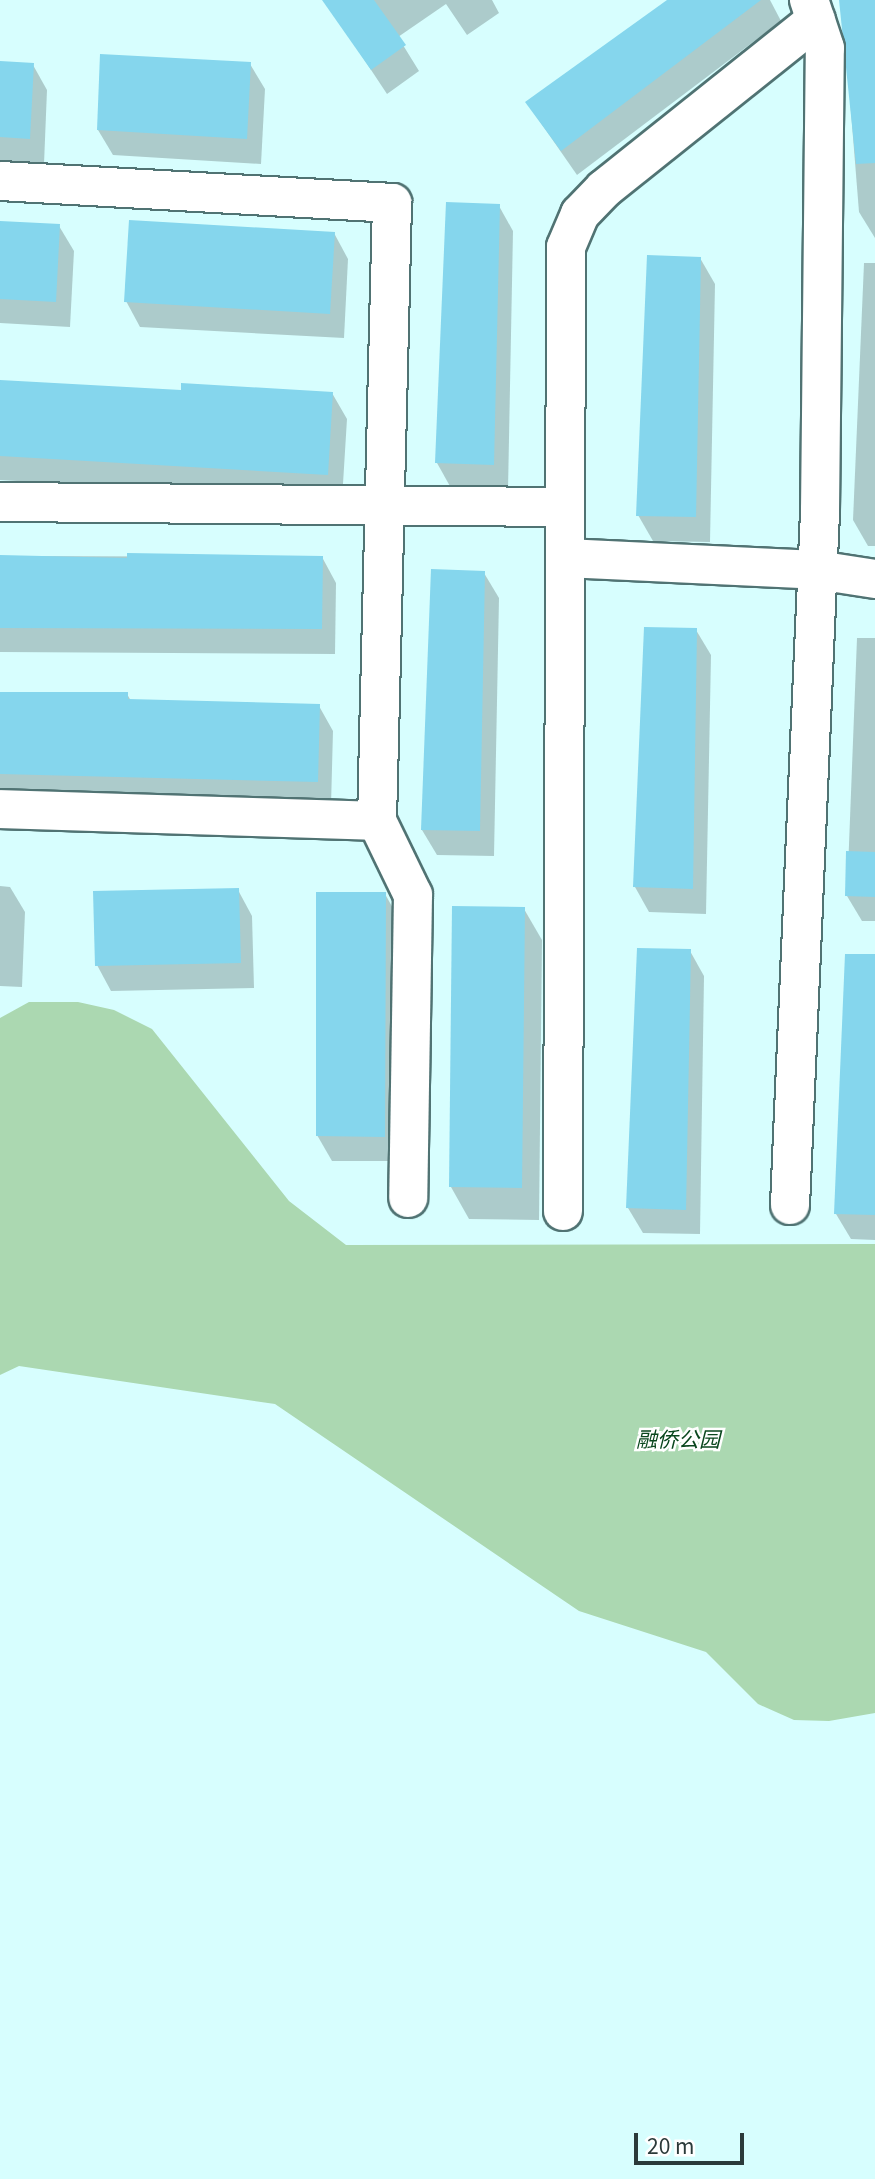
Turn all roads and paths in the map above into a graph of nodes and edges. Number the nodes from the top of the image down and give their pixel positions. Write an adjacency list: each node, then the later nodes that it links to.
1 (813, 10): 5 (lane); 7 (lane)
2 (0, 181): 4 (lane)
3 (0, 502): 4 (lane)
4 (385, 505): 5 (lane); 10 (lane)
5 (565, 507): 6 (lane)
6 (565, 558): 7 (lane); 13 (lane)
7 (817, 570): 8 (lane); 12 (lane)
8 (875, 579)
9 (0, 809): 10 (lane)
10 (377, 821): 11 (lane)
11 (408, 1198)
12 (790, 1205)
13 (563, 1211)

